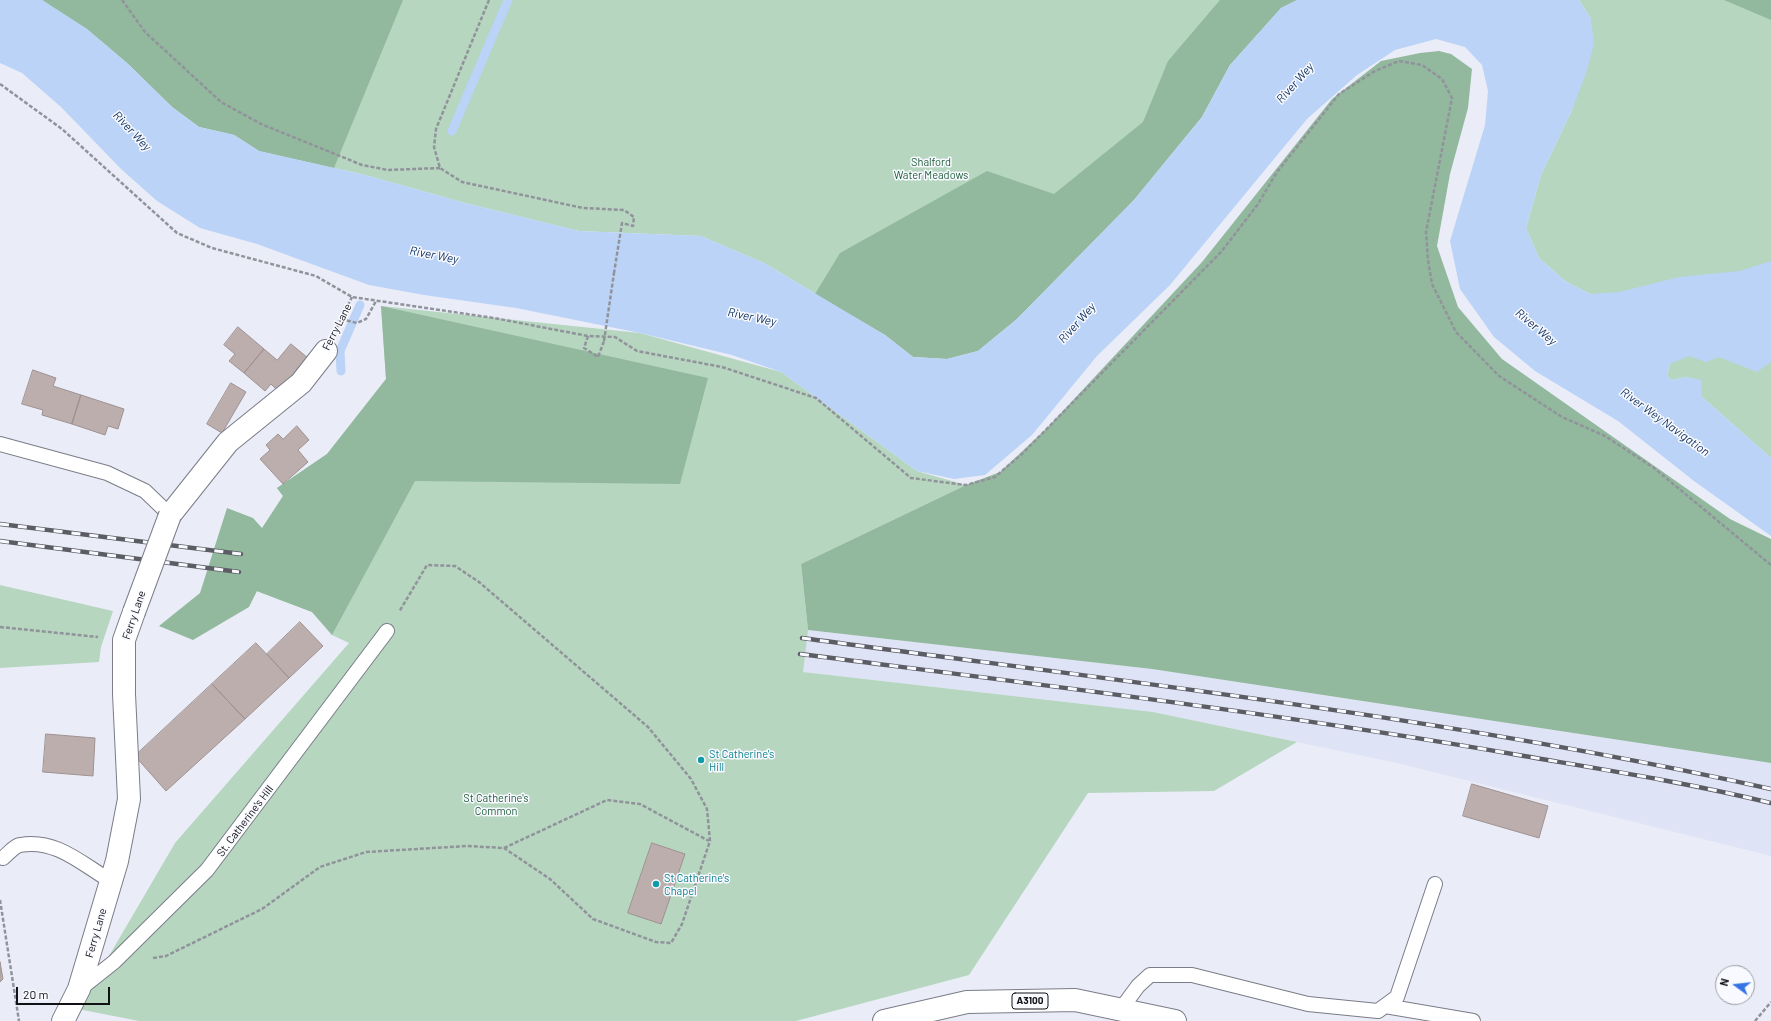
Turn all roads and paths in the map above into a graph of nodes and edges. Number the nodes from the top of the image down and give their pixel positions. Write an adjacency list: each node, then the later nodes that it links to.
1 (122, 0): 4 (path)
2 (489, 0): 4 (path)
3 (0, 84): 5 (path)
4 (440, 168): 8 (path, bridge)
5 (352, 297): 6 (path); 7 (path, Ferry Lane)
6 (376, 301): 7 (path); 8 (path)
7 (341, 319): 9 (path, Ferry Lane)
8 (588, 336): 12 (path)
9 (326, 351): 11 (street, Ferry Lane)
10 (0, 444): 11 (lane)
11 (170, 515): 15 (street, Ferry Lane, bridge)
12 (1771, 565)
13 (0, 627): 15 (path)
14 (387, 631): 16 (path); 22 (lane, St. Catherine's Hill)
15 (124, 640): 19 (street, Ferry Lane)
16 (710, 841): 17 (path); 17 (path)
17 (504, 848): 22 (path)
18 (3, 858): 19 (lane)
19 (111, 881): 23 (street, Ferry Lane)
20 (1435, 884): 25 (lane)
21 (0, 900): 27 (path)
22 (114, 962): 23 (lane, St. Catherine's Hill)
23 (79, 989): 28 (street, Ferry Lane)
24 (1771, 1002): 32 (path)
25 (1385, 1006): 26 (lane); 31 (lane)
26 (1121, 1009): 29 (street, A3100); 30 (street, A3100)
27 (19, 1021)
28 (63, 1021)
29 (884, 1021)
30 (1176, 1021)
31 (1473, 1021)
32 (1755, 1021)

